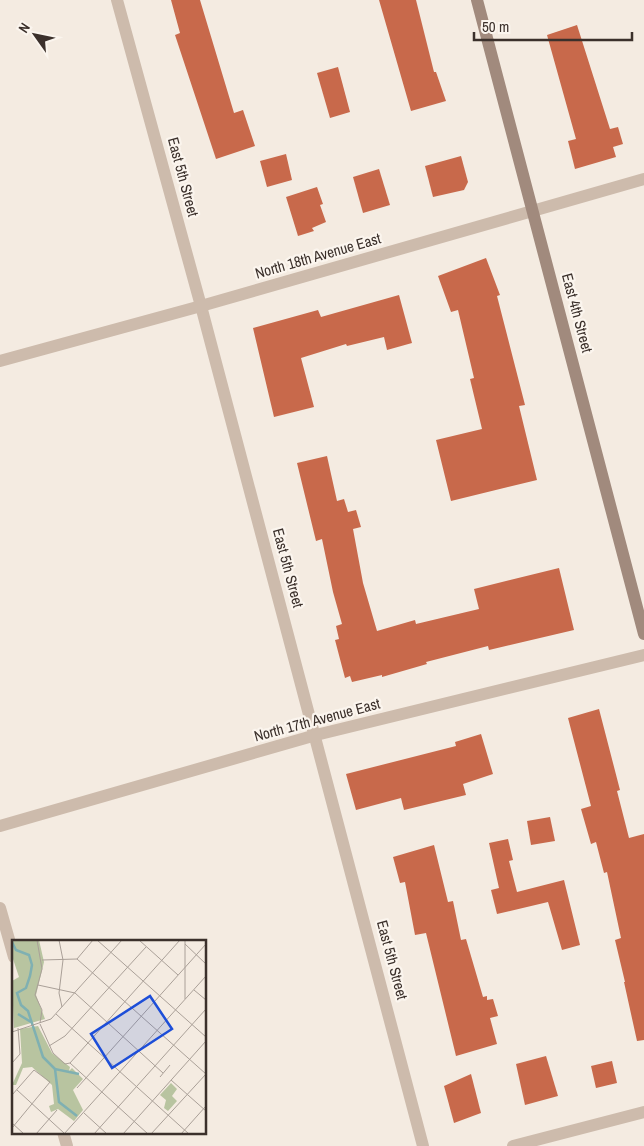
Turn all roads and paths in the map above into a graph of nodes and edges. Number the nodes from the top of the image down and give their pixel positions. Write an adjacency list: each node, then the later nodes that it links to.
1 (118, 0): 5 (street, East 5th Street)
2 (477, 0): 4 (main road, East 4th Street)
3 (644, 179): 4 (street, North 18th Avenue East)
4 (534, 211): 5 (street, North 18th Avenue East); 7 (main road, East 4th Street)
5 (201, 306): 6 (street, North 18th Avenue East); 9 (street, East 5th Street)
6 (0, 361)
7 (644, 634)
8 (644, 655): 9 (street, North 17th Avenue East)
9 (316, 735): 10 (street, North 17th Avenue East); 14 (street, East 5th Street)
10 (0, 826)
11 (0, 908): 12 (street)
12 (12, 950)
13 (644, 1112): 15 (street)
14 (423, 1146)
15 (513, 1146)

